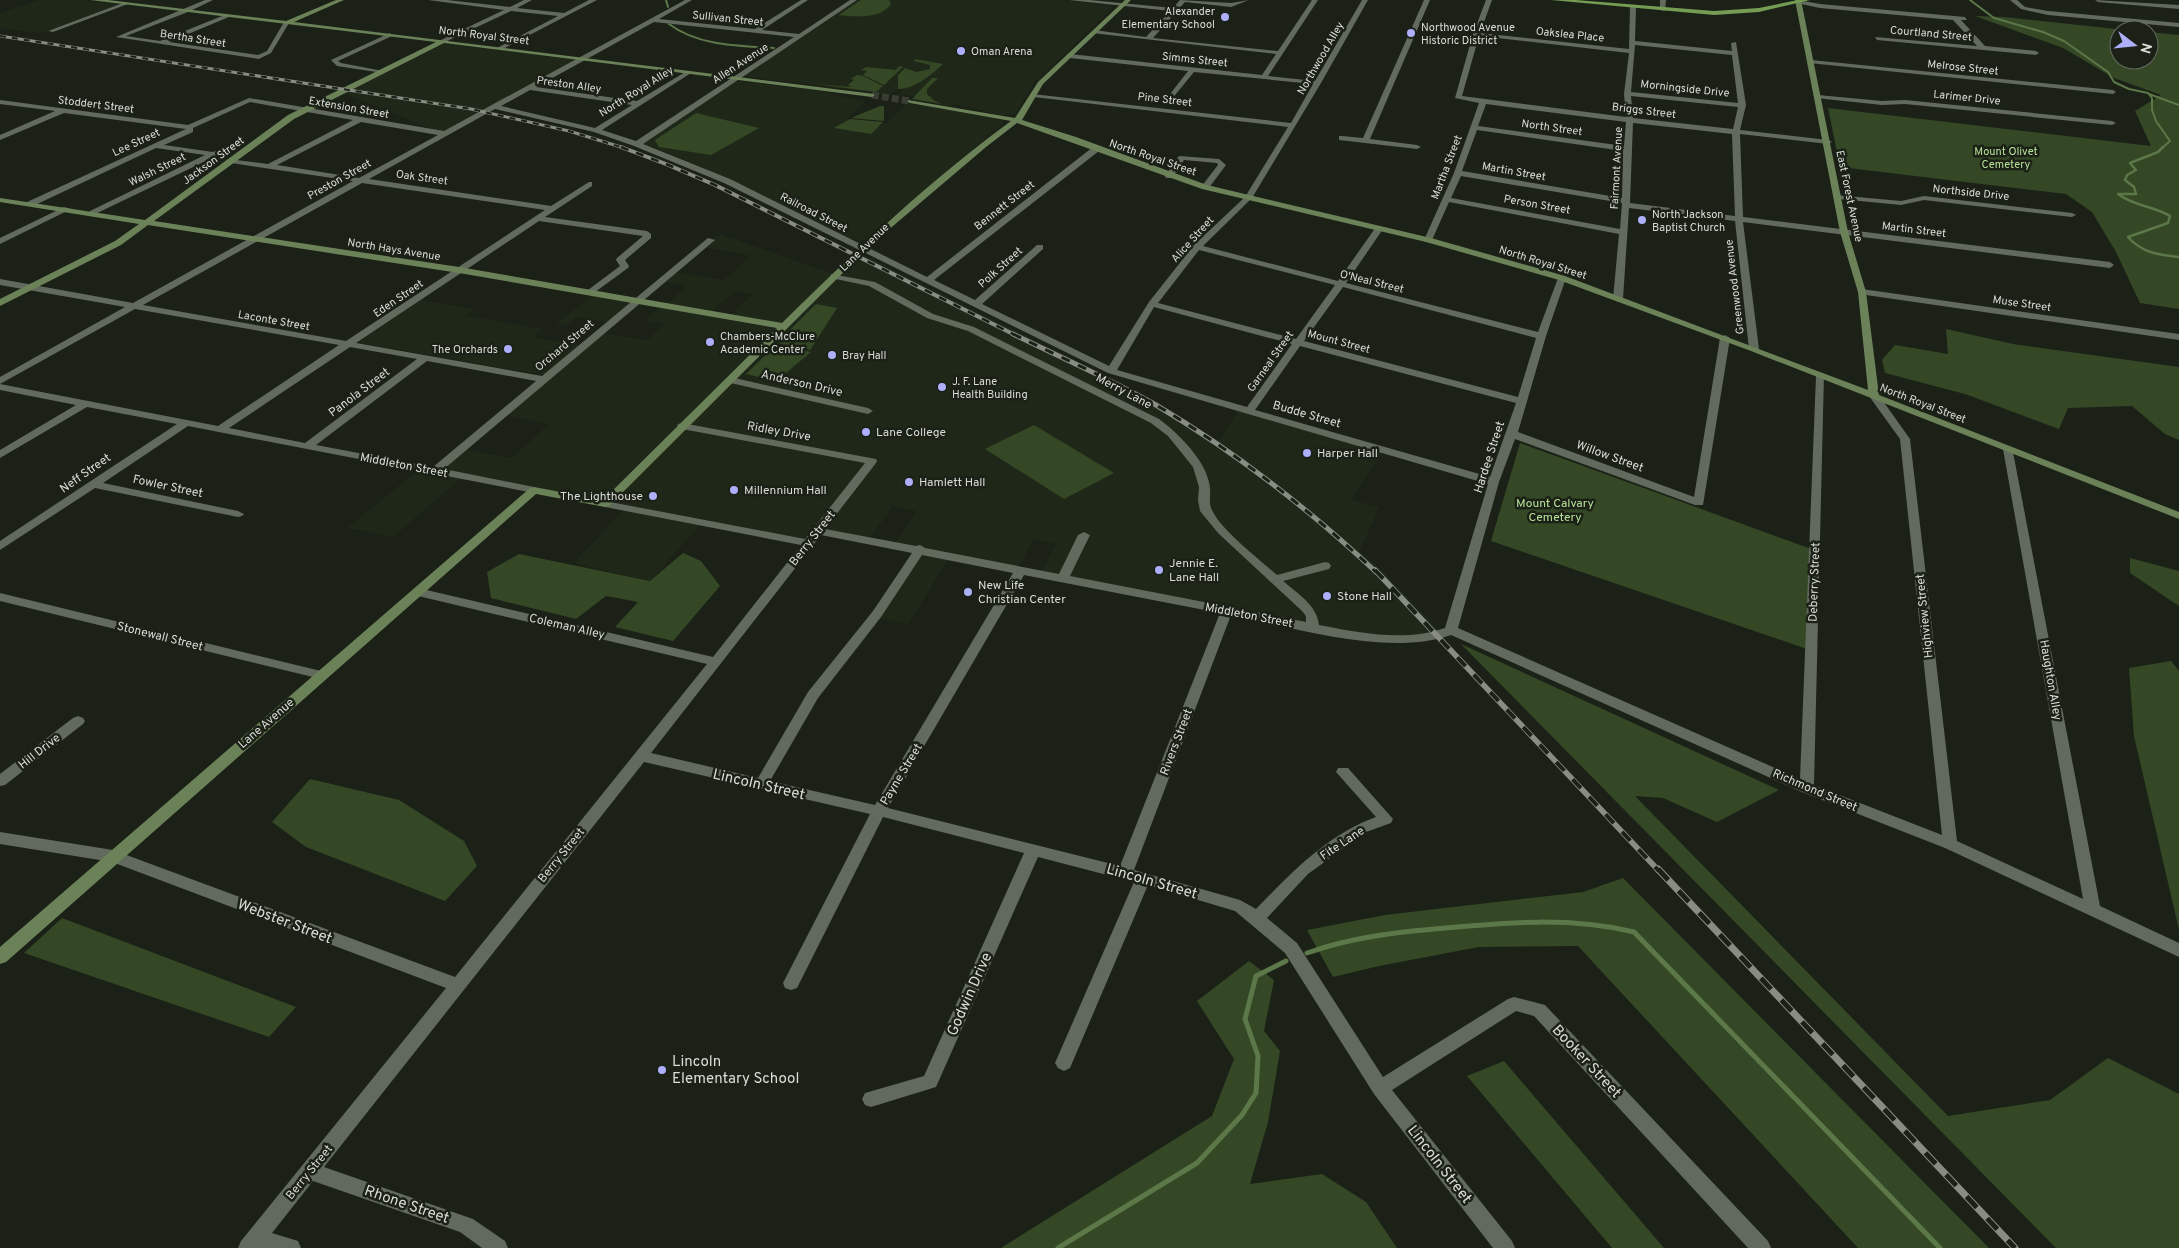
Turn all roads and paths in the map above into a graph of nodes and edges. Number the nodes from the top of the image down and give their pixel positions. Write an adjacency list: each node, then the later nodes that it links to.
1 (93, 0): 24 (street, North Royal Street)
2 (210, 0): 30 (street)
3 (341, 0): 36 (street)
4 (431, 0): 27 (street)
5 (529, 0): 27 (street)
6 (594, 0): 31 (street)
7 (689, 0): 35 (street, Preston Street)
8 (805, 0): 39 (street)
9 (854, 0): 43 (street, Allen Avenue)
10 (1072, 0): 23 (street)
11 (1184, 0): 12 (street); 28 (street)
12 (1246, 0)
13 (1315, 0): 52 (street)
14 (1365, 0): 63 (street, Northwood Alley)
15 (1427, 0): 91 (street)
16 (1489, 0): 41 (street)
17 (1554, 0): 18 (main road)
18 (1565, 0): 25 (main road)
19 (1663, 0): 29 (street)
20 (2013, 0): 37 (street)
21 (2098, 0): 26 (street)
22 (1801, 1): 29 (main road); 33 (street); 57 (street, East Forest Avenue)
23 (1125, 2): 28 (street); 40 (street, Lane Avenue)
24 (125, 4): 30 (street, North Royal Street); 38 (street)
25 (1633, 7): 29 (main road); 49 (street, Fairmont Avenue)
26 (2179, 7)
27 (511, 9): 31 (street); 46 (street)
28 (1175, 10): 45 (street)
29 (1663, 10)
30 (184, 11): 32 (street, North Royal Street); 47 (street, Bertha Street)
31 (566, 15): 50 (street)
32 (227, 16): 36 (street, North Royal Street); 47 (street)
33 (1954, 18): 34 (street); 51 (street, Courtland Street)
34 (1965, 19)
35 (654, 20): 39 (street, Sullivan Street); 56 (street, Preston Street)
36 (286, 22): 42 (street, North Royal Street); 47 (street, Bertha Street)
37 (2179, 24)
38 (51, 31)
39 (756, 31): 43 (street, Sullivan Street)
40 (1094, 32): 45 (street); 55 (street, Lane Avenue)
41 (1476, 34): 49 (street, Oakslea Place); 74 (street, Briggs Street)
42 (390, 35): 46 (street, North Royal Street); 59 (street)
43 (800, 36): 62 (street, Allen Avenue)
44 (1877, 38): 51 (street, Courtland Street)
45 (1148, 39): 52 (street)
46 (444, 41): 50 (street, North Royal Street); 59 (street, Jackson Street)
47 (161, 43)
48 (1734, 43): 53 (street, Morningside Drive)
49 (1632, 47): 53 (street); 66 (street, Fairmont Avenue)
50 (501, 48): 56 (street, North Royal Street)
51 (1982, 48): 54 (street, Courtland Street)
52 (1280, 53): 61 (street)
53 (1734, 53): 76 (street, Morningside Drive)
54 (2036, 53)
55 (1070, 56): 58 (street, Simms Street); 68 (street, Lane Avenue)
56 (583, 58): 60 (street, North Royal Street); 64 (street, Preston Street)
57 (1811, 62): 65 (street, Melrose Street); 69 (street, East Forest Avenue)
58 (1193, 69): 61 (street, Simms Street); 70 (street)
59 (381, 72): 100 (street, Jackson Street)
60 (688, 72): 62 (street, North Royal Street); 75 (street, North Royal Alley)
61 (1264, 77): 63 (street, Simms Street)
62 (738, 78): 67 (street, North Royal Street); 93 (street, Allen Avenue)
63 (1318, 83): 83 (street, Northwood Alley)
64 (529, 88): 75 (street, Preston Alley); 77 (street, Preston Street)
65 (2113, 92)
66 (1627, 94): 76 (street, Morningside Drive); 80 (street, Fairmont Avenue)
67 (872, 95)
68 (1034, 95): 81 (street, Lane Avenue); 83 (street, Pine Street)
69 (1818, 97): 82 (street, Larimer Drive); 92 (street, East Forest Avenue)
70 (1169, 99)
71 (249, 100): 79 (street, Extension Street); 84 (street, Lee Street)
72 (910, 101): 81 (street, North Royal Street)
73 (0, 102): 78 (street, Stoddert Street)
74 (1483, 102): 80 (street, Briggs Street); 85 (street, Martha Street)
75 (636, 103): 86 (street, North Royal Alley)
76 (1742, 105): 87 (street, Morningside Drive)
77 (495, 108): 86 (street, Railroad Street); 88 (street, Preston Street)
78 (62, 111): 84 (street, Stoddert Street); 89 (street)
79 (358, 120): 88 (street, Extension Street); 101 (street)
80 (1630, 120): 87 (street, Briggs Street); 98 (street, Fairmont Avenue)
81 (1017, 121): 97 (street, North Royal Street); 129 (street, Lane Avenue)
82 (2112, 123)
83 (1293, 125): 108 (street, Alice Street)
84 (189, 127): 95 (street, Lee Street)
85 (1473, 127): 98 (street, North Street); 102 (street, Martha Street)
86 (596, 130): 93 (street, Railroad Street)
87 (1736, 132): 92 (street, Briggs Street); 118 (street, Greenwood Avenue)
88 (446, 134): 104 (street, Preston Street)
89 (0, 138)
90 (1342, 138): 91 (street)
91 (1366, 141): 96 (street)
92 (1828, 142): 107 (street, East Forest Avenue)
93 (637, 144): 129 (street, Railroad Street)
94 (232, 145): 99 (street, Walsh Street)
95 (155, 146): 99 (street, Oak Street); 112 (street, Lee Street)
96 (1417, 146)
97 (1096, 149): 103 (street, North Royal Street); 134 (street, Bennett Street)
98 (1627, 149): 111 (street, Fairmont Avenue)
99 (213, 154): 100 (street, Oak Street); 115 (street, Walsh Street)
100 (234, 158): 101 (street, Oak Street); 119 (street, Jackson Street)
101 (268, 167): 104 (street, Oak Street)
102 (1458, 173): 109 (street, Martha Street); 111 (street, Martin Street)
103 (1169, 176): 106 (street, North Royal Street); 106 (street)
104 (361, 180): 113 (street, Oak Street); 123 (street, Preston Street)
105 (589, 184): 113 (street, Eden Street)
106 (1205, 187): 108 (street, North Royal Street)
107 (1839, 197): 116 (street, Northside Drive); 122 (street, East Forest Avenue)
108 (1248, 198): 120 (street, North Royal Street); 128 (street, Alice Street)
109 (1446, 199): 121 (street, Person Street); 125 (street, Martha Street)
110 (0, 200): 112 (street, North Hays Avenue)
111 (1626, 203): 118 (street, Martin Street); 121 (street, Fairmont Avenue)
112 (30, 204): 114 (street, North Hays Avenue)
113 (551, 208): 117 (street, Eden Street)
114 (67, 209): 115 (street, North Hays Avenue); 126 (street)
115 (93, 213): 119 (street, North Hays Avenue)
116 (2072, 215)
117 (536, 218): 131 (street, Eden Street); 138 (street)
118 (1739, 219): 122 (street, Martin Street); 152 (street, Greenwood Avenue)
119 (147, 222): 123 (street, North Hays Avenue); 137 (street, Jackson Street)
120 (1379, 229): 125 (street, North Royal Street); 136 (street, Garneal Street)
121 (1624, 232): 140 (street, Fairmont Avenue)
122 (1844, 232): 130 (street, Martin Street); 139 (street, East Forest Avenue)
123 (255, 238): 131 (street, North Hays Avenue); 145 (street, Preston Street)
124 (711, 240): 141 (street, Orchard Street)
125 (1428, 240): 133 (street, North Royal Street)
126 (0, 241)
127 (1040, 247): 143 (street, Polk Street)
128 (1197, 247): 136 (street, O'Neal Street); 144 (street, Alice Street)
129 (862, 249): 132 (street, Lane Avenue); 134 (street, Railroad Street)
130 (2110, 265)
131 (459, 270): 138 (street, North Hays Avenue); 151 (street, Eden Street)
132 (834, 276): 146 (street, Lane Avenue); 188 (street, Merry Lane)
133 (1562, 278): 140 (street, North Royal Street); 147 (street, Hardee Street)
134 (928, 280): 143 (street, Railroad Street)
135 (0, 282): 137 (street, Laconte Street)
136 (1342, 284): 147 (street, O'Neal Street); 150 (street, Garneal Street)
137 (32, 287): 142 (street, Jackson Street); 145 (street, Laconte Street)
138 (591, 292): 141 (street, North Hays Avenue)
139 (1862, 292): 148 (street, Muse Street); 160 (street, East Forest Avenue)
140 (1618, 299): 149 (street, North Royal Street)
141 (636, 300): 146 (street, North Hays Avenue); 156 (street, Orchard Street)
142 (0, 304)
143 (976, 304): 154 (street, Railroad Street)
144 (1152, 304): 150 (street, Mount Street); 154 (street, Alice Street)
145 (133, 306): 151 (street, Laconte Street); 158 (street, Preston Street)
146 (783, 326): 157 (street, Lane Avenue)
147 (1541, 336): 161 (street, Hardee Street)
148 (2179, 337)
149 (1725, 338): 152 (street, North Royal Street); 177 (street, Greenwood Avenue)
150 (1297, 343): 161 (street, Mount Street); 163 (street, Garneal Street)
151 (348, 344): 153 (street, Laconte Street); 167 (street, Eden Street)
152 (1754, 349): 155 (street, North Royal Street)
153 (425, 358): 156 (street, Laconte Street); 169 (street, Panola Street)
154 (1112, 370): 163 (street, Budde Street)
155 (1821, 376): 160 (street, North Royal Street); 202 (street, Deberry Street)
156 (544, 379): 173 (street, Orchard Street)
157 (730, 380): 164 (street, Anderson Drive); 166 (street, Lane Avenue)
158 (0, 381)
159 (0, 387): 162 (street, Middleton Street)
160 (1874, 396): 170 (street, North Royal Street); 205 (street, Highview Street)
161 (1520, 401): 168 (street, Hardee Street)
162 (84, 404): 165 (street, Middleton Street); 171 (street)
163 (1250, 410): 174 (street, Budde Street)
164 (868, 411)
165 (186, 423): 167 (street, Middleton Street); 175 (street, Neff Street)
166 (682, 426): 172 (street, Ridley Drive); 178 (street, Lane Avenue)
167 (220, 429): 169 (street, Middleton Street)
168 (1512, 434): 174 (street, Hardee Street); 177 (street, Willow Street)
169 (307, 446): 173 (street, Middleton Street)
170 (2008, 449): 180 (street, North Royal Street); 210 (street, Haughton Alley)
171 (0, 455)
172 (872, 461): 181 (street, Berry Street)
173 (435, 471): 176 (street, Middleton Street)
174 (1494, 482): 194 (street, Hardee Street)
175 (93, 484): 179 (street, Fowler Street); 184 (street, Neff Street)
176 (534, 490): 178 (street, Middleton Street); 190 (street, Lane Avenue)
177 (1699, 503)
178 (605, 504): 183 (street, Middleton Street)
179 (238, 514)
180 (2179, 516)
181 (819, 531): 183 (street, Berry Street); 185 (street, Middleton Street)
182 (1084, 535): 189 (street)
183 (809, 543): 195 (street, Berry Street)
184 (0, 546)
185 (920, 549): 187 (street, Middleton Street); 201 (street)
186 (1325, 566): 188 (street)
187 (1021, 570): 189 (street, Middleton Street); 203 (street, Payne Street)
188 (1274, 578): 193 (street, Merry Lane)
189 (1063, 579): 192 (street, Middleton Street)
190 (418, 592): 195 (street, Coleman Alley); 196 (street, Lane Avenue)
191 (0, 597): 196 (street, Stonewall Street)
192 (1227, 610): 193 (street, Middleton Street); 208 (street, Rivers Street)
193 (1314, 627): 194 (street, Middleton Street)
194 (1451, 630): 202 (street, Richmond Street)
195 (716, 662): 198 (street, Berry Street)
196 (321, 675): 207 (street, Lane Avenue)
197 (78, 721): 200 (street, Hill Drive)
198 (641, 756): 201 (street, Lincoln Street); 215 (street, Berry Street)
199 (1343, 772): 211 (street, Fite Lane)
200 (0, 781)
201 (761, 784): 203 (street, Lincoln Street)
202 (1807, 788): 205 (street, Richmond Street)
203 (879, 811): 206 (street, Lincoln Street); 214 (street, Payne Street)
204 (0, 838): 207 (street, Webster Street)
205 (1950, 844): 210 (street, Richmond Street)
206 (1033, 851): 208 (street, Lincoln Street); 218 (street, Godwin Drive)
207 (113, 856): 213 (street, Lane Avenue); 215 (street, Webster Street)
208 (1125, 873): 209 (street, Lincoln Street)
209 (1143, 879): 211 (street, Lincoln Street); 216 (street)
210 (2093, 911): 212 (street, Richmond Street)
211 (1257, 918): 217 (street, Lincoln Street)
212 (2179, 950)
213 (0, 957)
214 (791, 983)
215 (457, 986): 219 (street, Berry Street)
216 (1064, 1063)
217 (1380, 1088): 223 (street, Lincoln Street); 224 (street, Booker Street)
218 (871, 1099)
219 (310, 1171): 220 (street, Berry Street); 222 (street, Rhone Street)
220 (252, 1243): 221 (street)
221 (291, 1248)
222 (498, 1248)
223 (1505, 1248)
224 (1761, 1248)

